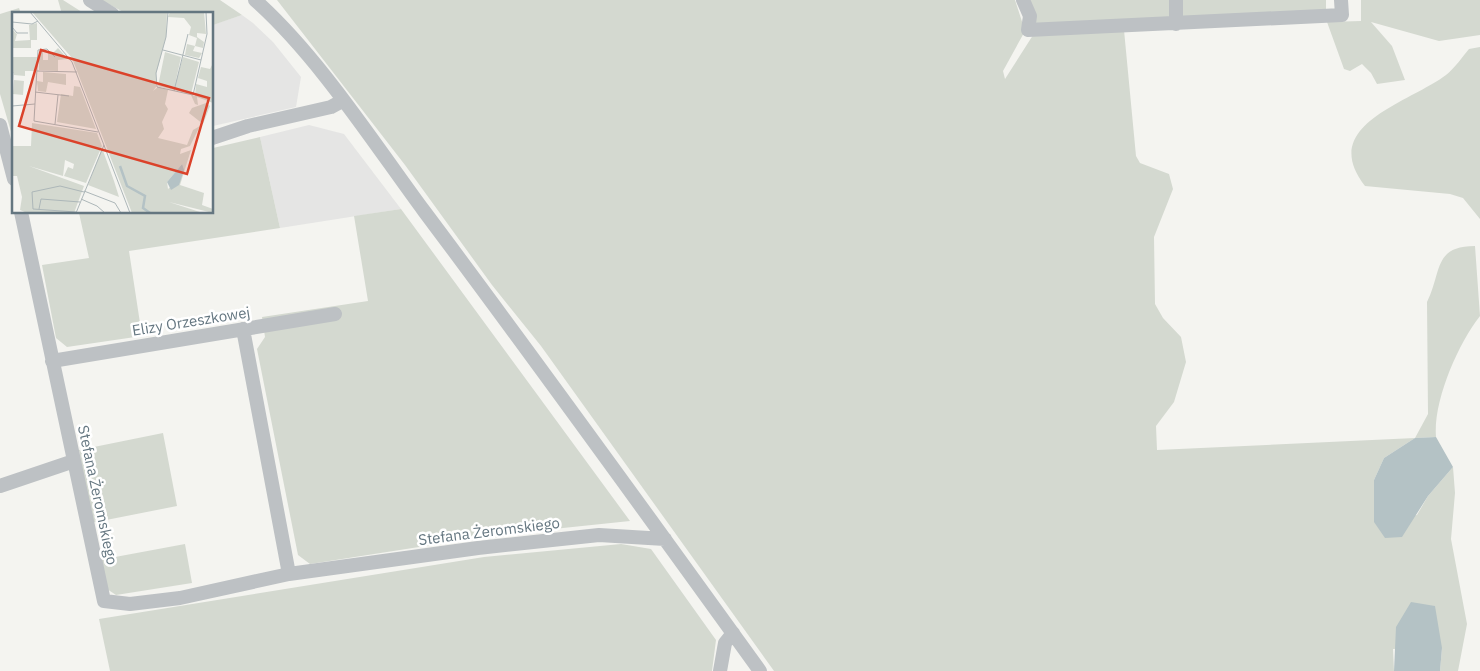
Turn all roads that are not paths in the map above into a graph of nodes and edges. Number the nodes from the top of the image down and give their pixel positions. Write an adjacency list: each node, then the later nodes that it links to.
1 (90, 0): 6 (street)
2 (255, 0): 8 (street)
3 (1023, 0): 7 (street)
4 (1176, 0): 7 (street)
5 (1340, 0): 7 (street)
6 (109, 12)
7 (1176, 24)
8 (342, 101): 10 (street); 18 (street)
9 (0, 125): 11 (street)
10 (214, 137)
11 (12, 171)
12 (21, 214): 15 (street, Stefana Żeromskiego)
13 (335, 314): 14 (street, Elizy Orzeszkowej)
14 (243, 329): 15 (street, Elizy Orzeszkowej); 19 (street)
15 (52, 361): 16 (street, Stefana Żeromskiego)
16 (74, 461): 17 (street); 19 (street, Stefana Żeromskiego)
17 (0, 486)
18 (665, 539): 19 (street, Stefana Żeromskiego); 20 (street)
19 (288, 574)
20 (733, 633): 21 (street); 22 (street)
21 (720, 671)
22 (760, 671)

